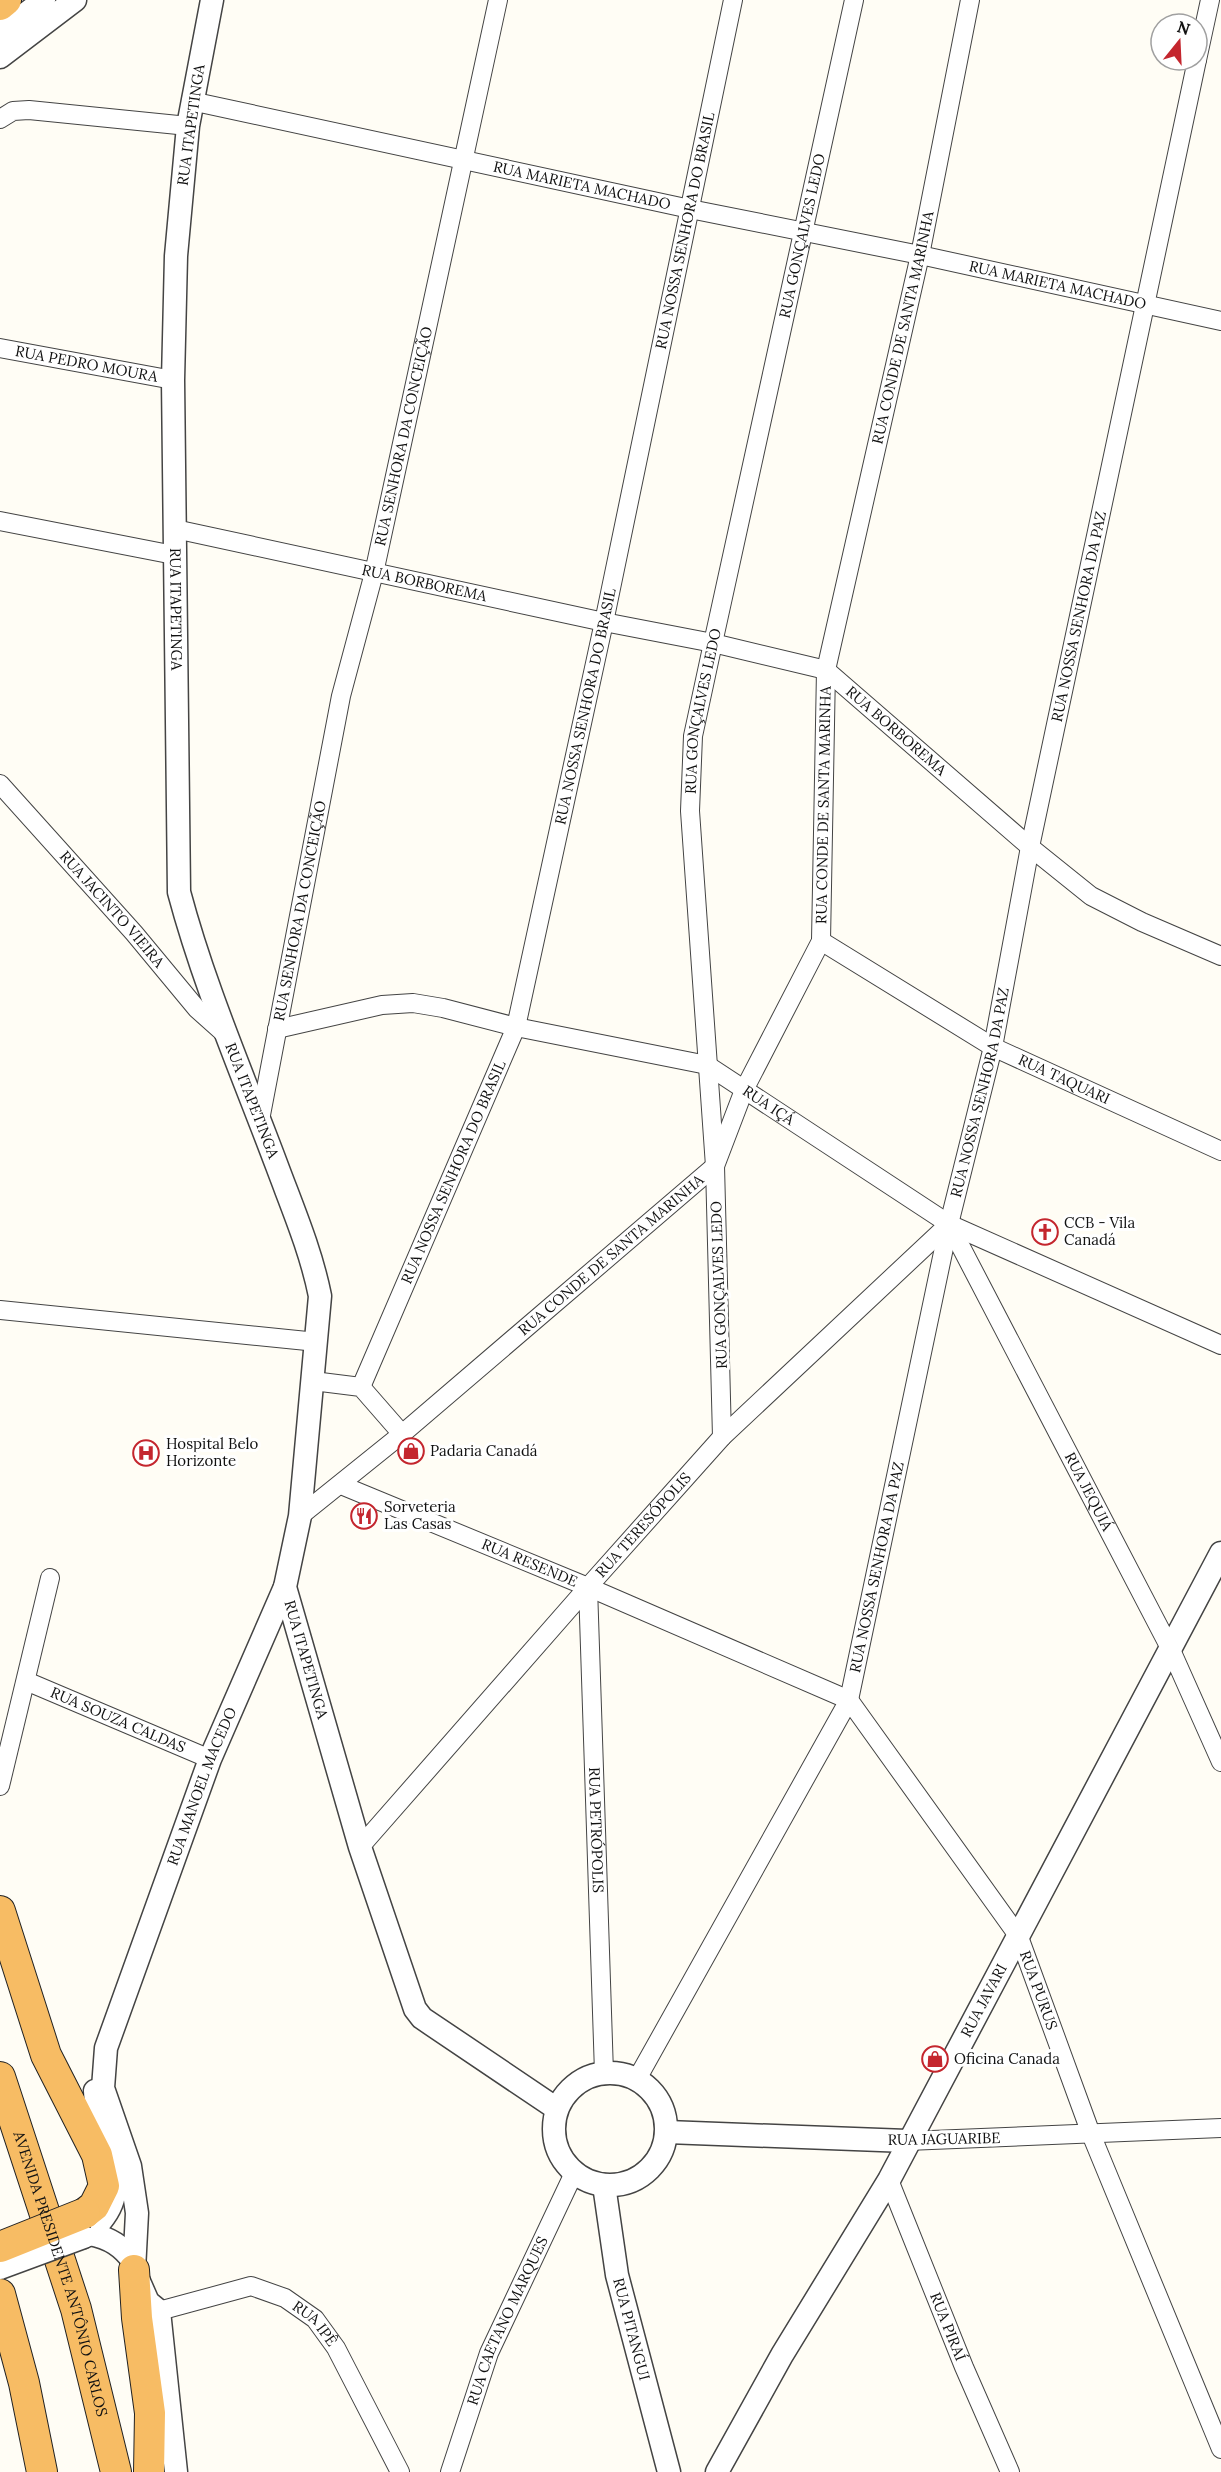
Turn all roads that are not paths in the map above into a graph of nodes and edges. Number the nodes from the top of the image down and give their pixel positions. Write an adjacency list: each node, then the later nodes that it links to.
1 (6, 0): 9 (highway)
2 (44, 0): 10 (street)
3 (75, 0): 11 (street)
4 (212, 0): 13 (street, RUA ITAPETINGA)
5 (498, 0): 16 (street, RUA SENHORA DA CONCEIÇÃO)
6 (733, 0): 17 (street, RUA NOSSA SENHORA DO BRASIL)
7 (854, 0): 18 (street, RUA GONÇALVES LEDO)
8 (970, 0): 19 (street, RUA CONDE DE SANTA MARINHA)
9 (0, 5)
10 (0, 33)
11 (0, 57)
12 (1194, 72): 20 (street, RUA NOSSA SENHORA DA PAZ)
13 (191, 101): 15 (street, RUA ITAPETINGA); 16 (street, RUA MARIETA MACHADO)
14 (0, 119): 15 (street)
15 (188, 126): 23 (street, RUA ITAPETINGA)
16 (464, 160): 17 (street, RUA MARIETA MACHADO); 27 (street, RUA SENHORA DA CONCEIÇÃO)
17 (690, 209): 18 (street, RUA MARIETA MACHADO); 28 (street, RUA NOSSA SENHORA DO BRASIL)
18 (804, 232): 19 (street, RUA MARIETA MACHADO); 29 (street, RUA GONÇALVES LEDO)
19 (920, 255): 20 (street, RUA MARIETA MACHADO); 30 (street, RUA CONDE DE SANTA MARINHA)
20 (1144, 304): 21 (street, RUA MARIETA MACHADO); 32 (street, RUA NOSSA SENHORA DA PAZ)
21 (1221, 321)
22 (0, 348): 23 (street, RUA PEDRO MOURA)
23 (173, 380): 25 (street, RUA ITAPETINGA)
24 (0, 521): 26 (street)
25 (175, 529): 26 (street, RUA ITAPETINGA); 27 (street, RUA BORBOREMA)
26 (174, 555): 37 (street, RUA ITAPETINGA)
27 (374, 573): 28 (street, RUA BORBOREMA); 36 (street, RUA SENHORA DA CONCEIÇÃO)
28 (604, 622): 29 (street, RUA BORBOREMA); 35 (street, RUA NOSSA SENHORA DO BRASIL)
29 (713, 643): 30 (street, RUA BORBOREMA); 39 (street, RUA GONÇALVES LEDO)
30 (826, 670): 32 (street, RUA BORBOREMA); 33 (street, RUA CONDE DE SANTA MARINHA)
31 (0, 784): 37 (street, RUA JACINTO VIEIRA)
32 (1030, 847): 34 (street, RUA BORBOREMA); 38 (street, RUA NOSSA SENHORA DA PAZ)
33 (821, 941): 38 (street, RUA TAQUARI); 40 (street, RUA CONDE DE SANTA MARINHA)
34 (1221, 956)
35 (516, 1027): 36 (street, RUA IÇÁ); 39 (street, RUA IÇÁ); 49 (street, RUA NOSSA SENHORA DO BRASIL)
36 (277, 1029): 41 (street, RUA SENHORA DA CONCEIÇÃO)
37 (225, 1034): 41 (street, RUA ITAPETINGA)
38 (993, 1047): 42 (street, RUA TAQUARI); 44 (street, RUA NOSSA SENHORA DA PAZ)
39 (707, 1065): 40 (street, RUA IÇÁ); 43 (street, RUA GONÇALVES LEDO)
40 (744, 1090): 43 (street, RUA CONDE DE SANTA MARINHA); 44 (street, RUA IÇÁ)
41 (260, 1120): 46 (street, RUA ITAPETINGA)
42 (1221, 1151)
43 (715, 1166): 50 (street, RUA CONDE DE SANTA MARINHA); 51 (street, RUA GONÇALVES LEDO)
44 (949, 1224): 47 (street, RUA IÇÁ); 51 (street, RUA TERESÓPOLIS); 58 (street, RUA JEQUIÁ); 60 (street, RUA NOSSA SENHORA DA PAZ)
45 (0, 1310): 46 (street)
46 (317, 1342): 48 (street, RUA ITAPETINGA)
47 (1221, 1345)
48 (313, 1381): 49 (street); 53 (street, RUA ITAPETINGA)
49 (361, 1387): 50 (street)
50 (402, 1434): 52 (street, RUA CONDE DE SANTA MARINHA)
51 (722, 1437): 57 (street, RUA TERESÓPOLIS)
52 (341, 1485): 53 (street, RUA CONDE DE SANTA MARINHA); 57 (street, RUA RESENDE)
53 (300, 1516): 56 (street, RUA ITAPETINGA)
54 (1221, 1553): 58 (street, RUA JAVARI)
55 (50, 1578): 59 (street)
56 (285, 1587): 61 (street, RUA MANOEL MACEDO); 64 (street, RUA ITAPETINGA)
57 (588, 1587): 60 (street, RUA RESENDE); 64 (street, RUA TERESÓPOLIS); 68 (street, RUA PETRÓPOLIS)
58 (1171, 1650): 62 (street, RUA JEQUIÁ); 66 (street, RUA JAVARI)
59 (26, 1681): 61 (street, RUA SOUZA CALDAS); 63 (street)
60 (849, 1700): 66 (street, RUA PURUS); 70 (street, RUA NOSSA SENHORA DA PAZ)
61 (210, 1759): 67 (street, RUA MANOEL MACEDO)
62 (1221, 1762)
63 (0, 1786)
64 (360, 1847): 71 (street, RUA ITAPETINGA)
65 (0, 1911): 79 (highway)
66 (1019, 1937): 74 (street, RUA PURUS); 75 (street, RUA JAVARI)
67 (128, 1989): 79 (street, RUA MANOEL MACEDO); 81 (street, RUA MANOEL MACEDO)
68 (604, 2073): 70 (street); 71 (street)
69 (0, 2077): 87 (highway, AVENIDA PRESIDENTE ANTÔNIO CARLOS)
70 (637, 2079): 73 (street)
71 (557, 2109): 76 (street)
72 (1221, 2128): 74 (street, RUA JAGUARIBE)
73 (667, 2132): 75 (street, RUA JAGUARIBE); 78 (street)
74 (1091, 2134): 75 (street, RUA JAGUARIBE); 85 (street, RUA PURUS)
75 (907, 2141): 77 (street, RUA JAVARI)
76 (574, 2173): 78 (street); 91 (street, RUA CAETANO MARQUES)
77 (889, 2180): 93 (street, RUA JAVARI); 94 (street, RUA PIRAÍ)
78 (604, 2185): 92 (street, RUA PITANGUI)
79 (86, 2228): 80 (highway, bridge); 81 (street); 82 (street, bridge)
80 (0, 2247)
81 (134, 2266): 84 (street, RUA MANOEL MACEDO); 88 (highway)
82 (0, 2268)
83 (0, 2294): 86 (highway)
84 (159, 2311): 89 (street); 90 (street, RUA IPÊ)
85 (1221, 2449)
86 (42, 2472)
87 (116, 2472)
88 (149, 2472)
89 (176, 2472)
90 (400, 2472)
91 (450, 2472)
92 (669, 2472)
93 (717, 2472)
94 (1010, 2472)

